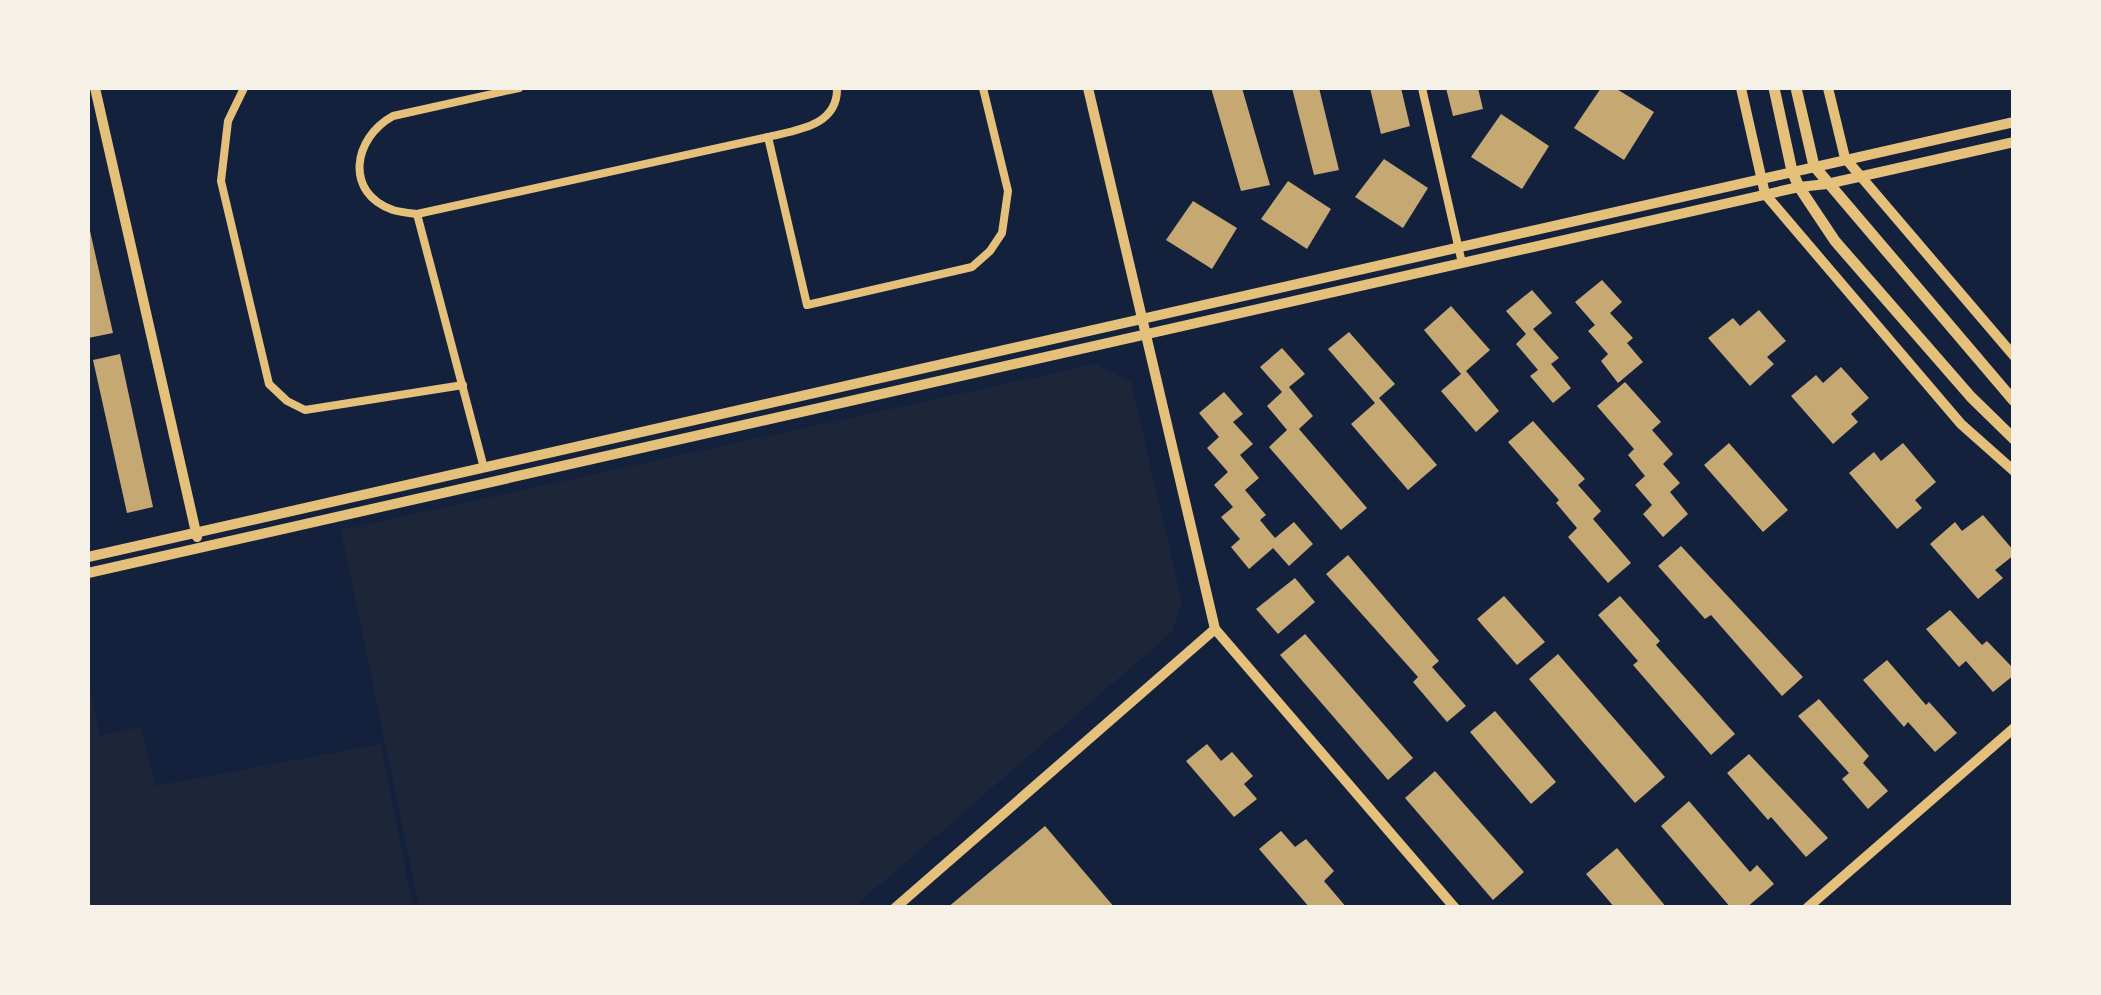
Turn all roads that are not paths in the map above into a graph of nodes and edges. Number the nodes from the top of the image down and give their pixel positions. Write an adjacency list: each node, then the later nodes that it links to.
1 (96, 88): 35 (street)
2 (244, 88): 30 (street)
3 (518, 88): 12 (street)
4 (837, 88): 14 (street)
5 (983, 88): 14 (street)
6 (1088, 88): 27 (street)
7 (1422, 88): 25 (street)
8 (1741, 88): 20 (street)
9 (1774, 88): 18 (main road)
10 (1796, 88): 17 (main road)
11 (1828, 88): 16 (street)
12 (483, 91): 24 (street)
13 (2014, 122): 16 (street)
14 (768, 137): 24 (street)
15 (2014, 142): 19 (street)
16 (1845, 158): 17 (street); 19 (street)
17 (1814, 166): 18 (street); 21 (main road)
18 (1792, 171): 20 (street); 22 (main road)
19 (1860, 176): 21 (street); 29 (street)
20 (1762, 178): 23 (street); 25 (street)
21 (1828, 184): 22 (street); 31 (main road)
22 (1799, 187): 23 (street); 32 (main road)
23 (1766, 194): 26 (street); 34 (street)
24 (417, 214): 30 (street)
25 (1458, 248): 26 (street); 27 (street)
26 (1462, 263): 28 (street)
27 (1141, 320): 28 (street); 33 (street)
28 (1144, 335): 36 (street); 39 (street)
29 (2014, 356)
30 (463, 385): 33 (street)
31 (2014, 400)
32 (2014, 440)
33 (484, 468): 35 (street)
34 (2014, 471)
35 (196, 533): 36 (street); 37 (street)
36 (199, 548): 38 (street)
37 (88, 557)
38 (88, 574)
39 (1215, 629): 41 (street); 42 (street)
40 (2014, 728): 43 (street)
41 (896, 908)
42 (1455, 908)
43 (1807, 908)

